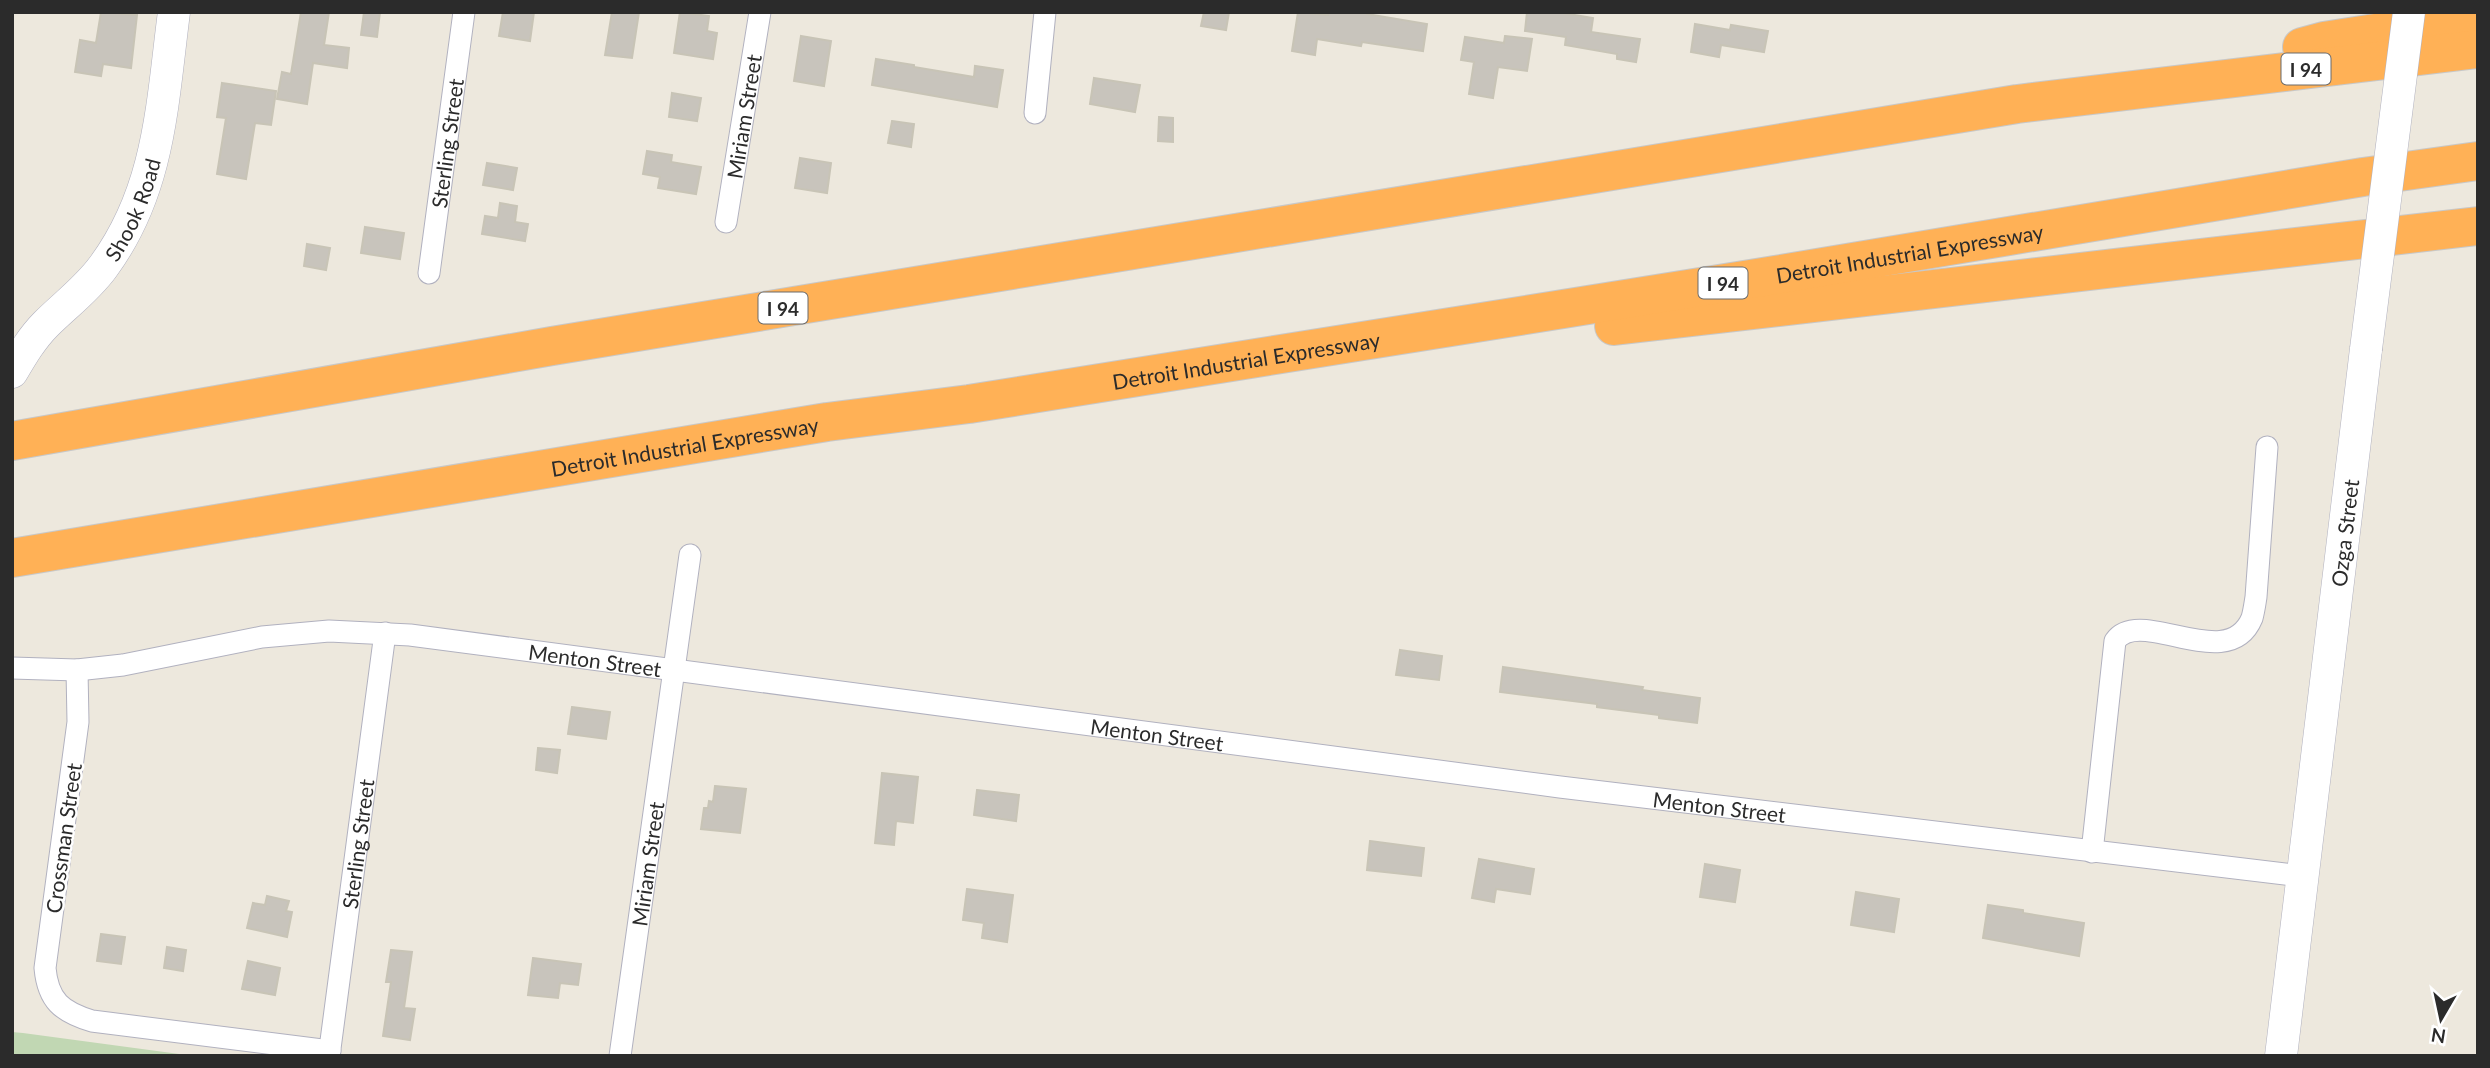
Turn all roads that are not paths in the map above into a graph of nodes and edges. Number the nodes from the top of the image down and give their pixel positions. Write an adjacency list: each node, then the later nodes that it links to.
1 (174, 12): 16 (street, Shook Road)
2 (464, 12): 15 (street, Sterling Street)
3 (760, 12): 11 (street, Miriam Street)
4 (1045, 12): 9 (street)
5 (2409, 12): 27 (street, Ozga Street, bridge)
6 (2478, 17): 8 (highway)
7 (2478, 50): 8 (highway, I 94)
8 (2134, 89): 18 (highway, I 94)
9 (1035, 113)
10 (2478, 161): 17 (highway, Detroit Industrial Expressway / I 94)
11 (726, 222)
12 (2478, 226): 13 (highway)
13 (2340, 241): 14 (highway); 17 (highway)
14 (2478, 241)
15 (429, 272)
16 (12, 372)
17 (969, 404): 21 (highway, Detroit Industrial Expressway / I 94)
18 (12, 441)
19 (2267, 447): 26 (street)
20 (690, 555): 25 (street, Miriam Street)
21 (12, 558)
22 (385, 633): 24 (street, Menton Street); 25 (street, Menton Street); 28 (street, Sterling Street)
23 (12, 668): 24 (street, Menton Street)
24 (77, 670): 28 (street, Crossman Street)
25 (672, 670): 26 (street, Menton Street); 29 (street, Miriam Street)
26 (2092, 852): 27 (street, Menton Street)
27 (2302, 876): 30 (street, Ozga Street)
28 (329, 1054)
29 (620, 1056)
30 (2281, 1056)

